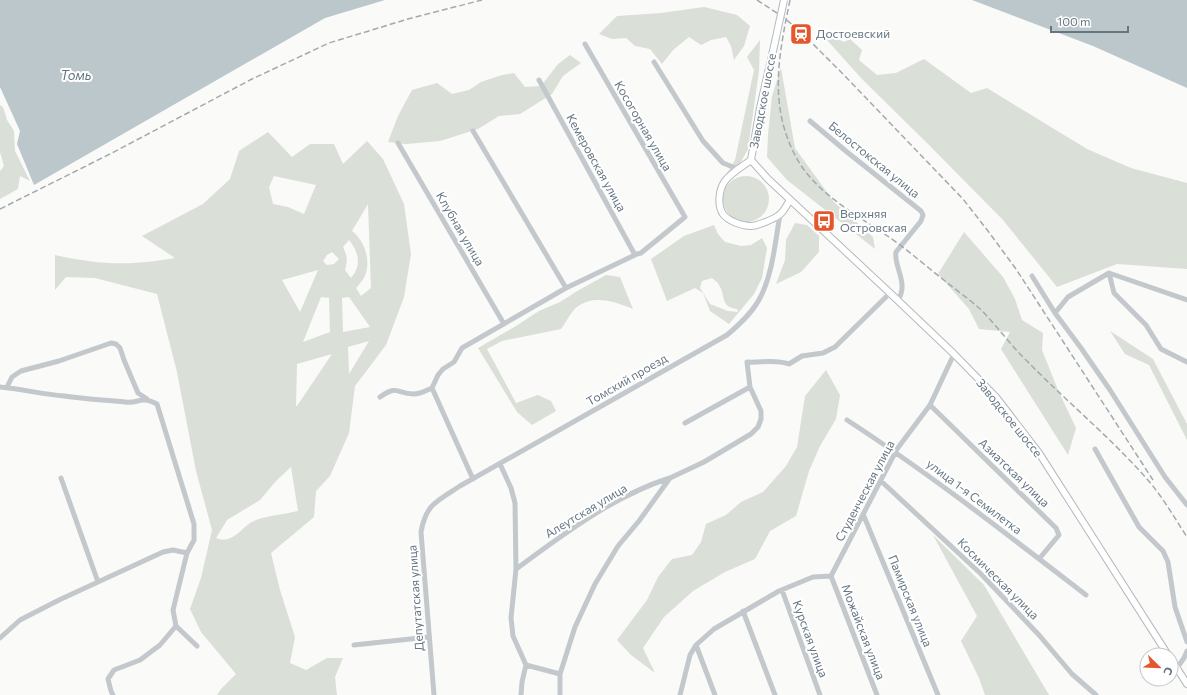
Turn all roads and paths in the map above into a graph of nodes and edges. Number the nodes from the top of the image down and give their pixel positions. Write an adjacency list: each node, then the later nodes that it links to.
1 (784, 0): 8 (main road, Заводское шоссе, bridge)
2 (585, 44): 12 (street, Косогорная улица)
3 (654, 62): 9 (street)
4 (539, 80): 12 (street, Кемеровская улица)
5 (810, 121): 18 (street, Белостокская улица)
6 (473, 131): 15 (street)
7 (398, 143): 20 (street, Клубная улица)
8 (751, 160): 9 (main road, Заводское шоссе); 10 (main road, Заводское шоссе)
9 (738, 169): 11 (main road, Заводское шоссе)
10 (790, 200): 11 (main road); 16 (main road, Заводское шоссе)
11 (780, 215): 34 (street, Томский проезд)
12 (636, 254): 15 (street)
13 (1109, 273): 17 (street); 19 (street); 22 (street)
14 (1032, 276): 19 (street)
15 (566, 288): 20 (street)
16 (890, 293): 18 (main road, Заводское шоссе); 24 (street, Алеутская улица)
17 (1187, 300)
18 (898, 301): 21 (main road, Заводское шоссе)
19 (1054, 313): 40 (street)
20 (504, 324): 26 (street)
21 (954, 354): 29 (street, Студенческая улица); 57 (main road, Заводское шоссе)
22 (1187, 362)
23 (0, 387): 25 (street)
24 (750, 387): 31 (street); 36 (street, Алеутская улица)
25 (7, 388): 28 (street); 28 (street)
26 (432, 388): 27 (street); 37 (street)
27 (380, 397)
28 (148, 400): 42 (street)
29 (930, 405): 33 (street, Студенческая улица); 43 (street, Азиатская улица)
30 (847, 420): 33 (street, улица 1-я Семилетка)
31 (685, 423)
32 (1095, 449): 53 (street)
33 (896, 452): 38 (street, Студенческая улица); 43 (street, улица 1-я Семилетка)
34 (500, 464): 37 (street, Томский проезд); 44 (street)
35 (61, 478): 46 (street)
36 (670, 478): 44 (street, Алеутская улица); 62 (street)
37 (473, 479): 39 (street, Томский проезд)
38 (881, 480): 41 (street, Студенческая улица); 74 (street, Космическая улица)
39 (435, 502): 51 (street, Депутатская улица)
40 (1187, 506)
41 (864, 514): 45 (street, Студенческая улица); 73 (street, Памирская улица)
42 (187, 553): 46 (street); 50 (street)
43 (1039, 558): 48 (street, улица 1-я Семилетка)
44 (516, 568): 59 (street)
45 (832, 576): 47 (street); 72 (street, Можайская улица)
46 (98, 582): 52 (street)
47 (782, 590): 49 (street); 71 (street, Курская улица)
48 (1086, 595)
49 (743, 611): 55 (street); 70 (street)
50 (176, 626): 56 (street); 64 (street)
51 (429, 637): 54 (street); 65 (street, Депутатская улица)
52 (0, 638)
53 (1187, 642)
54 (354, 645)
55 (696, 645): 68 (street); 69 (street)
56 (197, 646)
57 (1163, 647)
58 (1187, 651): 60 (street)
59 (526, 665): 62 (street); 66 (street)
60 (1179, 665)
61 (1179, 671): 63 (main road)
62 (560, 674): 67 (street)
63 (1187, 684)
64 (113, 695)
65 (434, 695)
66 (521, 695)
67 (560, 695)
68 (680, 695)
69 (714, 695)
70 (774, 695)
71 (820, 695)
72 (877, 695)
73 (938, 695)
74 (1096, 695)

